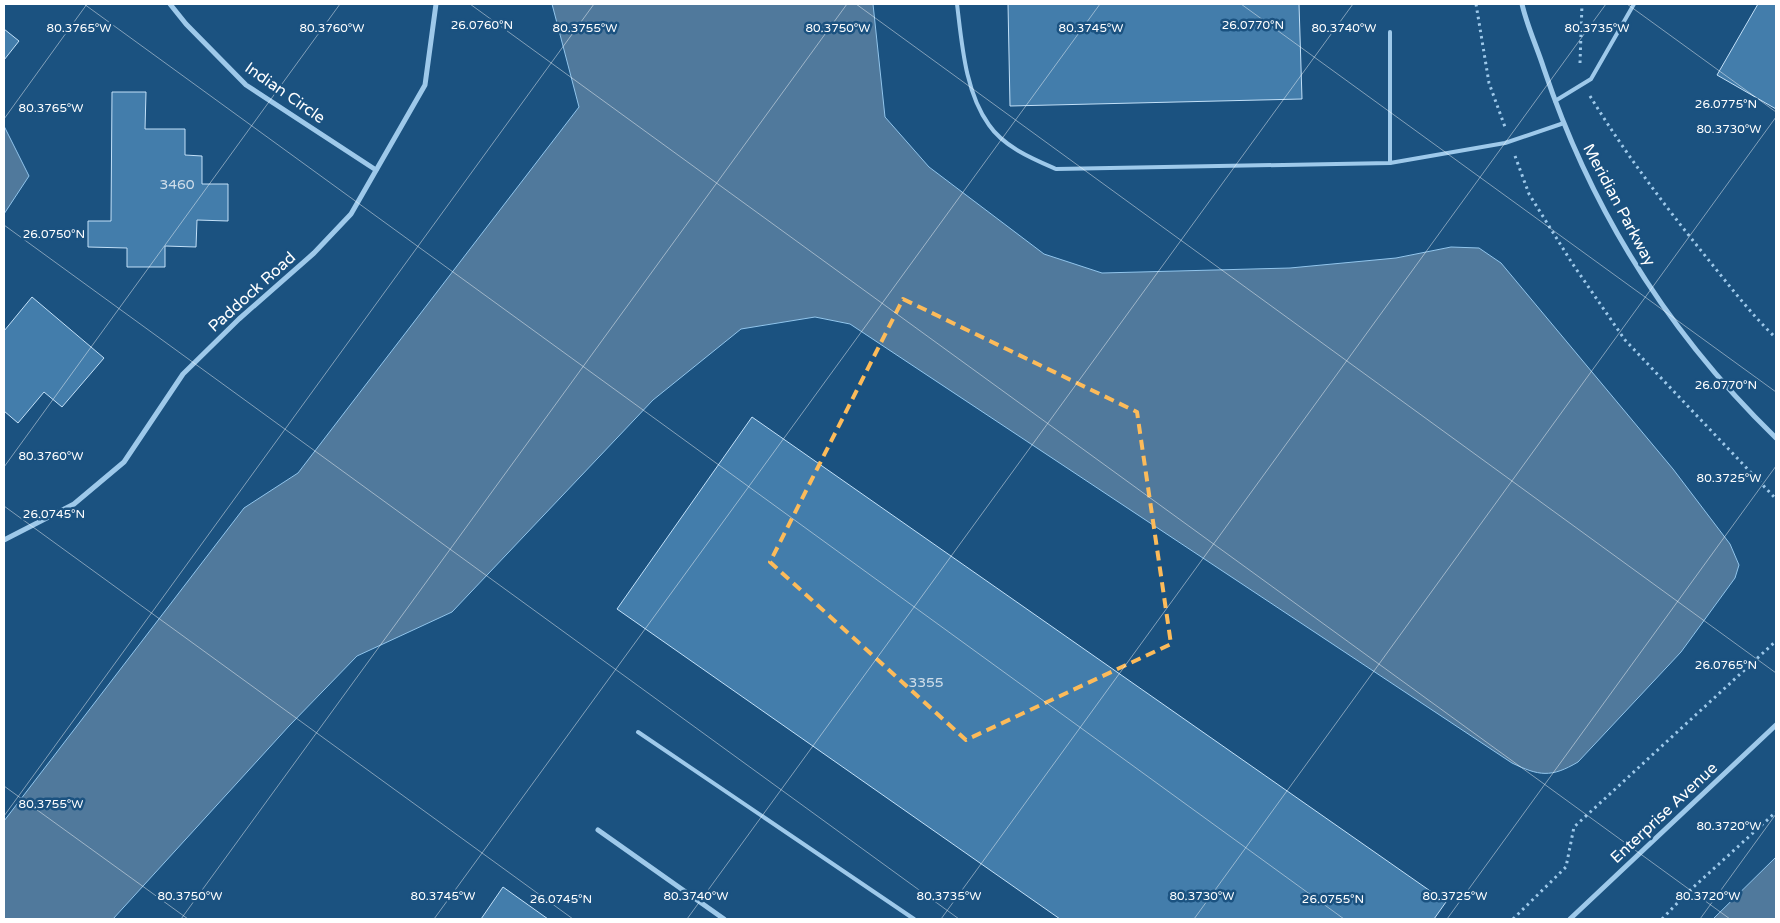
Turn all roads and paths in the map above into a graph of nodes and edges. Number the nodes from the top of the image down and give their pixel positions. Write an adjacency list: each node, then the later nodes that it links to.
1 (170, 4): 14 (street, Indian Circle)
2 (436, 4): 14 (street, Paddock Road)
3 (957, 4): 13 (lane)
4 (1476, 4): 12 (path)
5 (1522, 4): 10 (street, Meridian Parkway)
6 (1582, 4): 9 (path)
7 (1634, 4): 9 (lane)
8 (1390, 32): 13 (lane)
9 (1582, 84): 10 (lane); 15 (path)
10 (1555, 101): 11 (street, Meridian Parkway)
11 (1564, 123): 12 (lane); 16 (street, Meridian Parkway)
12 (1510, 141): 13 (lane); 17 (path)
13 (1390, 163)
14 (376, 170): 18 (street, Paddock Road)
15 (1776, 338)
16 (1776, 438)
17 (1776, 499)
18 (4, 540)
19 (1776, 641): 26 (path)
20 (1776, 725): 27 (street, Enterprise Avenue)
21 (638, 732): 25 (lane)
22 (1776, 812): 28 (path)
23 (598, 830): 24 (street)
24 (724, 919)
25 (914, 919)
26 (1513, 919)
27 (1570, 919)
28 (1662, 919)

